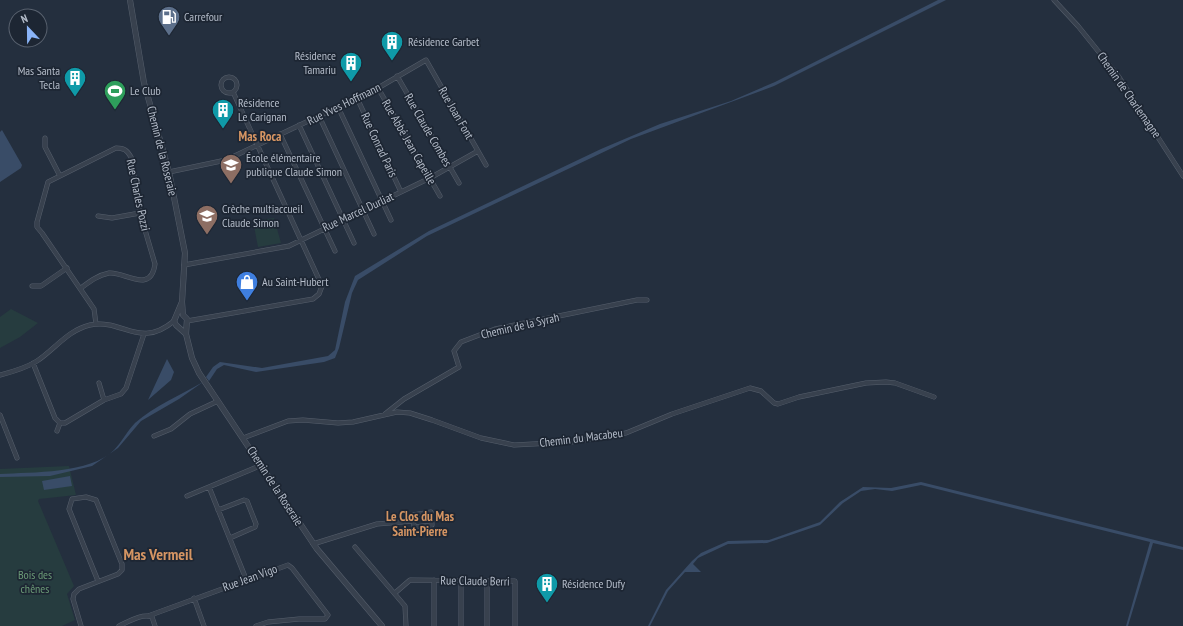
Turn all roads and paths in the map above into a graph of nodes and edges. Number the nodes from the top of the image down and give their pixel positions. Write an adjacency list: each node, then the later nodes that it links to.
1 (130, 0): 17 (street, Chemin de la Roseraie)
2 (1054, 0): 19 (street, Chemin de Charlemagne)
3 (426, 60): 4 (street, Rue Yves Hoffmann); 14 (street, Rue Joan Font)
4 (398, 76): 5 (street, Rue Yves Hoffmann); 16 (street, Rue Claude Combes)
5 (378, 88): 7 (street, Rue Yves Hoffmann); 20 (street, Rue Abbé Jean Capeille)
6 (233, 92): 13 (street)
7 (357, 98): 8 (street, Rue Yves Hoffmann); 22 (street, Rue Conrad Paris)
8 (338, 107): 9 (street, Rue Yves Hoffmann); 24 (street)
9 (319, 116): 10 (street, Rue Yves Hoffmann); 25 (street)
10 (299, 125): 11 (street, Rue Yves Hoffmann); 28 (street)
11 (280, 134): 13 (street, Rue Yves Hoffmann); 30 (street)
12 (45, 138): 18 (street)
13 (257, 145): 17 (street, Rue Yves Hoffmann); 32 (street)
14 (478, 151): 15 (street, Rue Joan Font); 16 (street, Rue Marcel Durliat)
15 (486, 165)
16 (450, 167): 20 (street, Rue Marcel Durliat); 21 (street, Rue Claude Combes)
17 (169, 172): 35 (street, Chemin de la Roseraie)
18 (60, 176): 26 (street, Rue Charles Pozzi); 36 (street, Rue Charles Pozzi)
19 (1183, 176)
20 (430, 178): 22 (street, Rue Marcel Durliat); 23 (street, Rue Abbé Jean Capeille)
21 (459, 183)
22 (401, 192): 24 (street, Rue Marcel Durliat)
23 (440, 196)
24 (382, 201): 25 (street, Rue Marcel Durliat); 29 (street)
25 (363, 210): 28 (street, Rue Marcel Durliat); 31 (street)
26 (140, 213): 27 (street); 38 (street, Rue Charles Pozzi)
27 (98, 216)
28 (343, 219): 30 (street, Rue Marcel Durliat); 33 (street)
29 (391, 220)
30 (324, 228): 32 (street, Rue Marcel Durliat); 34 (street)
31 (374, 234)
32 (302, 239): 35 (street, Rue Marcel Durliat); 41 (street)
33 (354, 243)
34 (335, 251)
35 (184, 265): 40 (street, Chemin de la Roseraie)
36 (67, 268): 37 (street); 38 (street, Rue Charles Pozzi)
37 (32, 286)
38 (81, 288): 42 (street, Rue Charles Pozzi)
39 (647, 300): 52 (street, Chemin de la Syrah)
40 (180, 315): 41 (street); 43 (street)
41 (186, 322): 43 (street); 45 (street, Chemin de la Roseraie)
42 (96, 324): 44 (street); 46 (street)
43 (177, 325): 44 (street); 45 (street)
44 (144, 334): 50 (street)
45 (186, 334): 51 (street, Chemin de la Roseraie)
46 (33, 364): 47 (street); 54 (street)
47 (0, 375)
48 (99, 383): 50 (street)
49 (934, 397): 52 (street, Chemin du Macabeu)
50 (104, 400): 54 (street)
51 (218, 401): 58 (street); 59 (street, Chemin de la Roseraie)
52 (385, 414): 59 (street, Chemin du Macabeu)
53 (0, 415): 55 (street)
54 (60, 423): 57 (street)
55 (5, 427): 56 (street); 60 (street)
56 (0, 430)
57 (57, 431)
58 (154, 436)
59 (243, 438): 61 (street, Chemin de la Roseraie)
60 (17, 458)
61 (262, 465): 62 (street); 67 (street, Chemin de la Roseraie)
62 (209, 487): 63 (street); 64 (street)
63 (187, 496)
64 (218, 510): 66 (street); 66 (street)
65 (414, 521): 65 (street); 67 (street)
66 (230, 538): 69 (street)
67 (313, 544): 82 (street, Chemin de la Roseraie)
68 (355, 547): 74 (street)
69 (246, 579): 75 (street, Rue Jean Vigo); 81 (street, Rue Jean Vigo)
70 (434, 580): 71 (street, Rue Claude Berri); 74 (street, Rue Claude Berri); 84 (street)
71 (461, 580): 73 (street, Rue Claude Berri); 85 (street)
72 (98, 581): 72 (street); 77 (street)
73 (487, 581): 86 (street); 87 (street, Rue Claude Berri)
74 (395, 593): 83 (street)
75 (194, 598): 76 (street, Rue Jean Vigo); 80 (street)
76 (148, 616): 78 (street, Rue Jean Vigo); 79 (street)
77 (81, 626)
78 (119, 626)
79 (155, 626)
80 (204, 626)
81 (256, 626)
82 (382, 626)
83 (406, 626)
84 (434, 626)
85 (460, 626)
86 (487, 626)
87 (515, 626)

